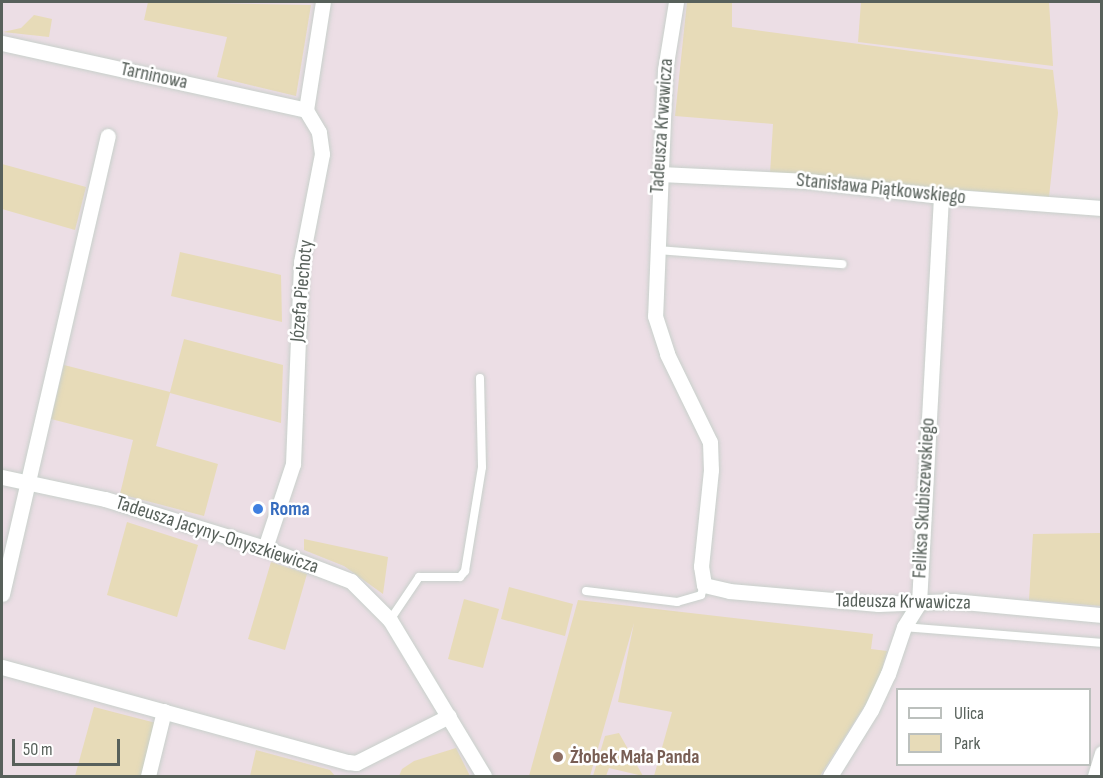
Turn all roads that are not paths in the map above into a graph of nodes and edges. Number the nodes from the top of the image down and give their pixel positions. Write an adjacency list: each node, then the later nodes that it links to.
1 (323, 2): 4 (street)
2 (676, 2): 6 (street, Tadeusza Krwawicza)
3 (2, 43): 4 (street, Tarninowa)
4 (306, 110): 14 (street, Józefa Piechoty)
5 (108, 136): 13 (street)
6 (660, 174): 7 (street, Stanisława Piątkowskiego); 9 (street, Tadeusza Krwawicza)
7 (941, 196): 8 (street, Stanisława Piątkowskiego); 18 (street, Feliksa Skubiszewskiego)
8 (1101, 208)
9 (657, 250): 10 (lane); 15 (street, Tadeusza Krwawicza)
10 (842, 264)
11 (480, 378): 20 (lane)
12 (2, 477): 13 (street, Tadeusza Jacyny-Onyszkiewicza)
13 (27, 483): 14 (street, Tadeusza Jacyny-Onyszkiewicza); 17 (street)
14 (266, 548): 20 (street, Tadeusza Jacyny-Onyszkiewicza)
15 (704, 585): 16 (lane); 18 (street, Tadeusza Krwawicza)
16 (586, 591)
17 (2, 594)
18 (919, 603): 19 (street, Tadeusza Krwawicza); 21 (street, Feliksa Skubiszewskiego)
19 (1101, 615)
20 (390, 620): 25 (street, Tadeusza Jacyny-Onyszkiewicza)
21 (903, 627): 22 (lane); 30 (street, Feliksa Skubiszewskiego)
22 (1101, 643)
23 (2, 667): 24 (street)
24 (164, 711): 27 (street); 28 (street)
25 (449, 716): 27 (street); 29 (street, Tadeusza Jacyny-Onyszkiewicza)
26 (1101, 753): 31 (street)
27 (347, 770)
28 (148, 777)
29 (484, 777)
30 (830, 777)
31 (1095, 777)

